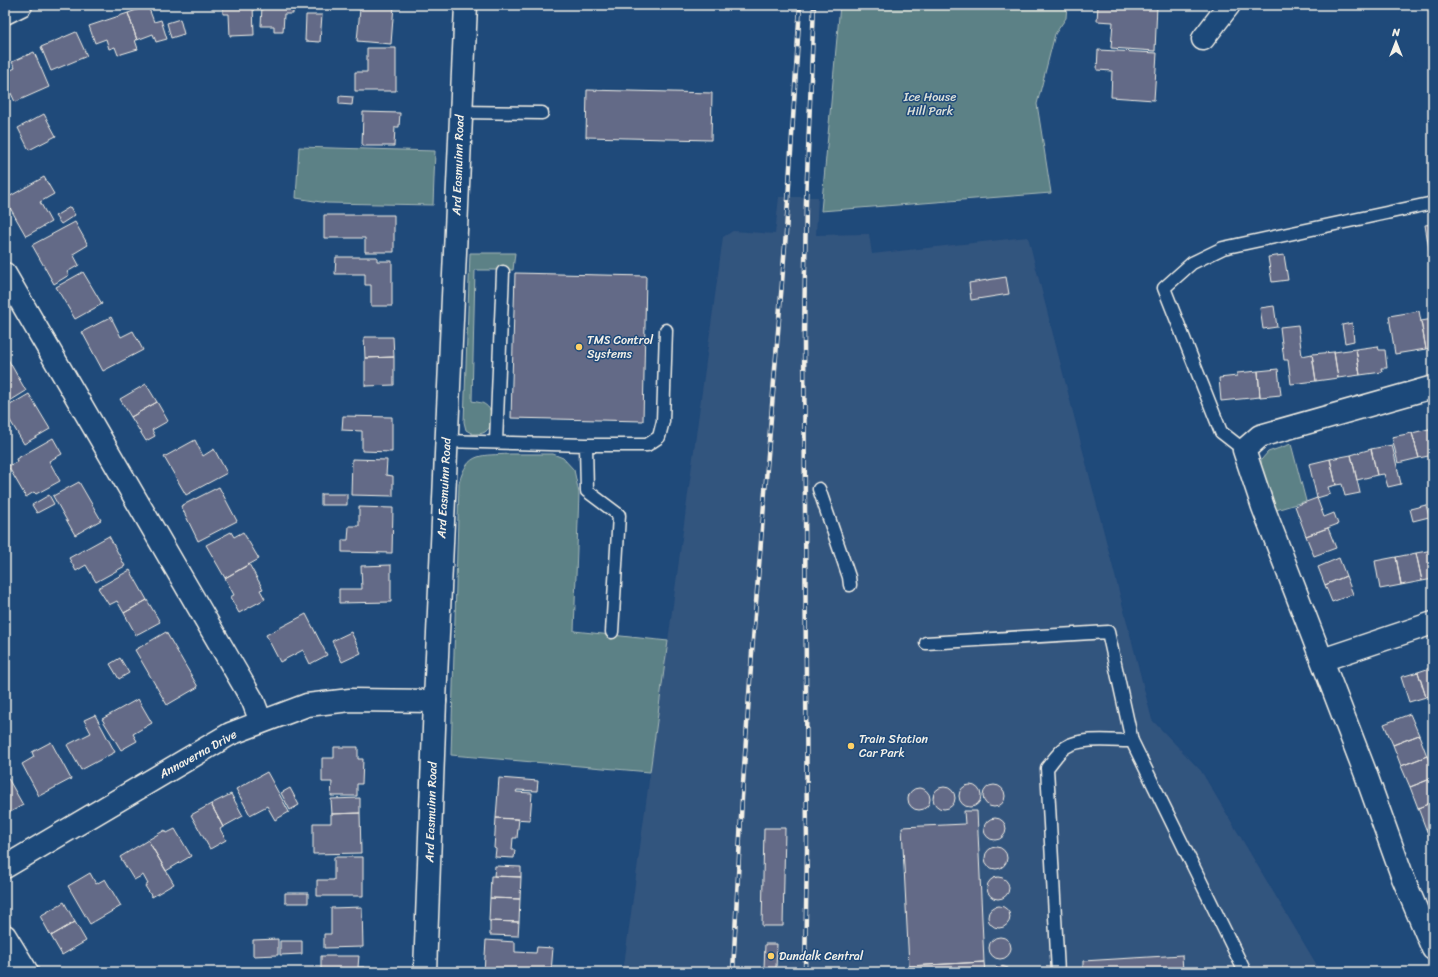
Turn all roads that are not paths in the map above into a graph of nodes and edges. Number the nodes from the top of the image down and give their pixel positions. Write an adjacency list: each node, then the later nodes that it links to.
1 (21, 5): 4 (street)
2 (466, 5): 6 (street, Ard Easmuinn Road)
3 (1229, 5): 5 (street)
4 (5, 13)
5 (1203, 38)
6 (461, 112): 7 (lane); 13 (street, Ard Easmuinn Road)
7 (542, 113)
8 (1433, 203): 16 (lane)
9 (503, 272): 14 (lane)
10 (5, 274): 24 (street)
11 (666, 330): 15 (lane)
12 (1433, 387): 16 (street)
13 (446, 441): 14 (lane); 23 (street, Ard Easmuinn Road)
14 (496, 442): 15 (lane)
15 (586, 445): 20 (lane)
16 (1244, 450): 22 (street)
17 (819, 488): 18 (lane)
18 (850, 585)
19 (1433, 623): 22 (street)
20 (612, 632)
21 (926, 643): 25 (lane)
22 (1322, 660): 28 (street)
23 (434, 702): 24 (street, Annaverna Drive); 30 (street, Ard Easmuinn Road)
24 (261, 722): 26 (street, Annaverna Drive)
25 (1132, 741): 31 (lane); 32 (lane)
26 (5, 867)
27 (5, 936): 29 (street)
28 (1433, 949)
29 (27, 972)
30 (425, 972)
31 (1058, 972)
32 (1245, 972)

